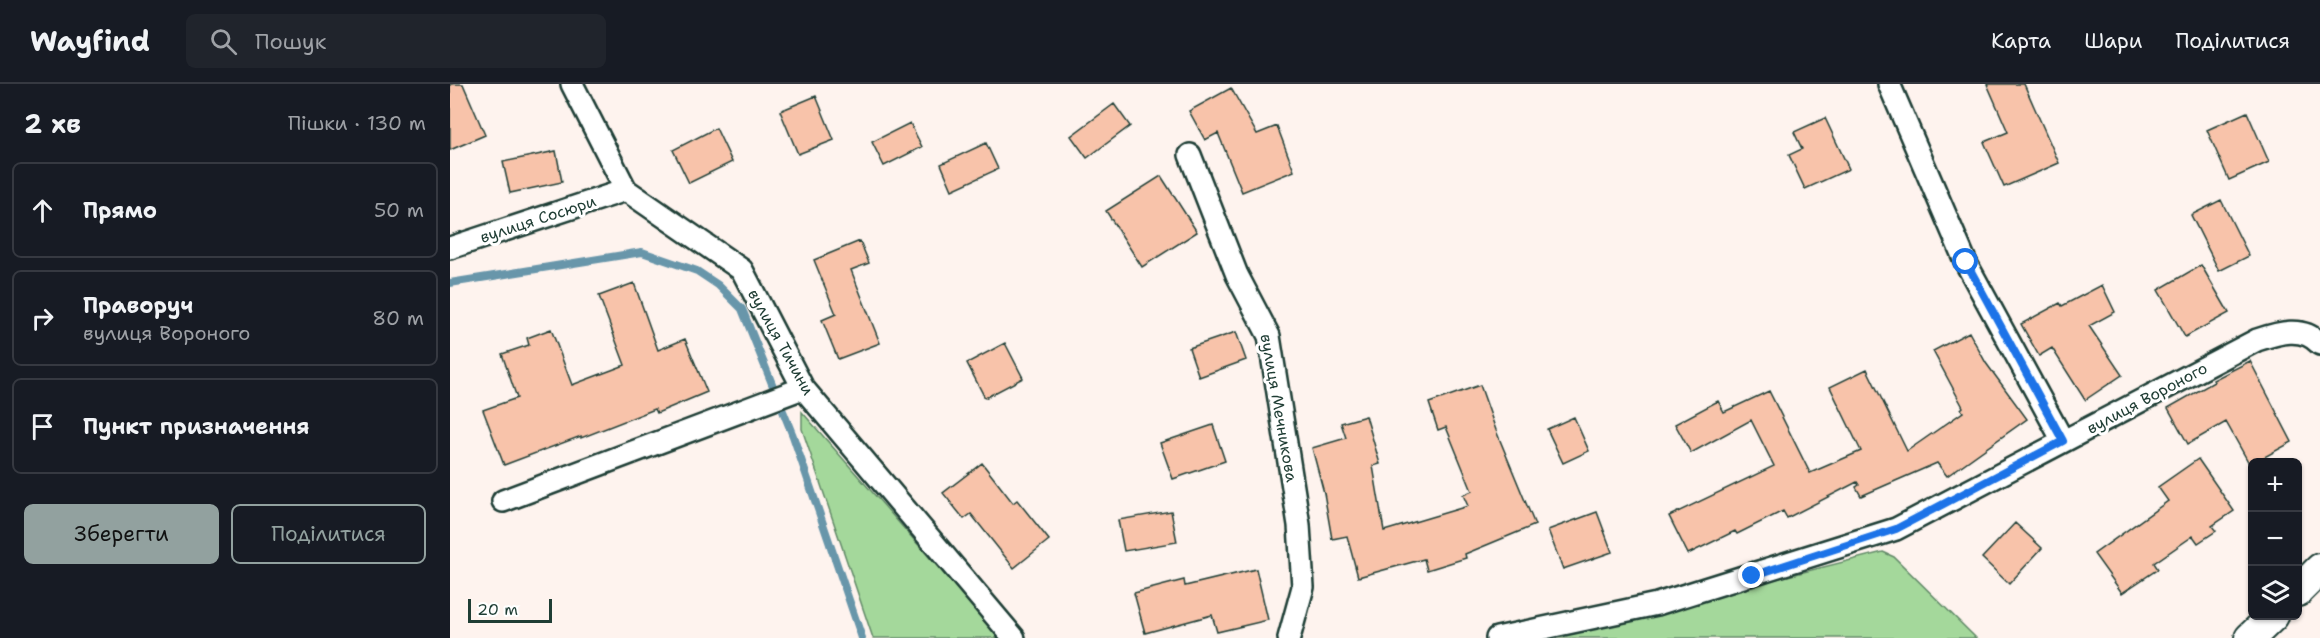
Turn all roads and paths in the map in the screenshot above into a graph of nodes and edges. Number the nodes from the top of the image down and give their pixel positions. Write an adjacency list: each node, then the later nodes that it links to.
1 (572, 84): 4 (street, вулиця Тичини)
2 (1888, 84): 8 (street)
3 (1190, 155): 14 (street, вулиця Мечникова)
4 (626, 190): 5 (street, вулиця Сосюри); 7 (street, вулиця Тичини)
5 (450, 248)
6 (2320, 344): 8 (street, вулиця Вороного)
7 (797, 390): 9 (street); 13 (street, вулиця Тичини)
8 (2063, 441): 15 (street, вулиця Вороного)
9 (504, 501)
10 (2320, 569): 11 (main road)
11 (2302, 587)
12 (2268, 620): 16 (main road)
13 (1014, 638)
14 (1289, 638)
15 (1497, 638)
16 (2250, 638)

